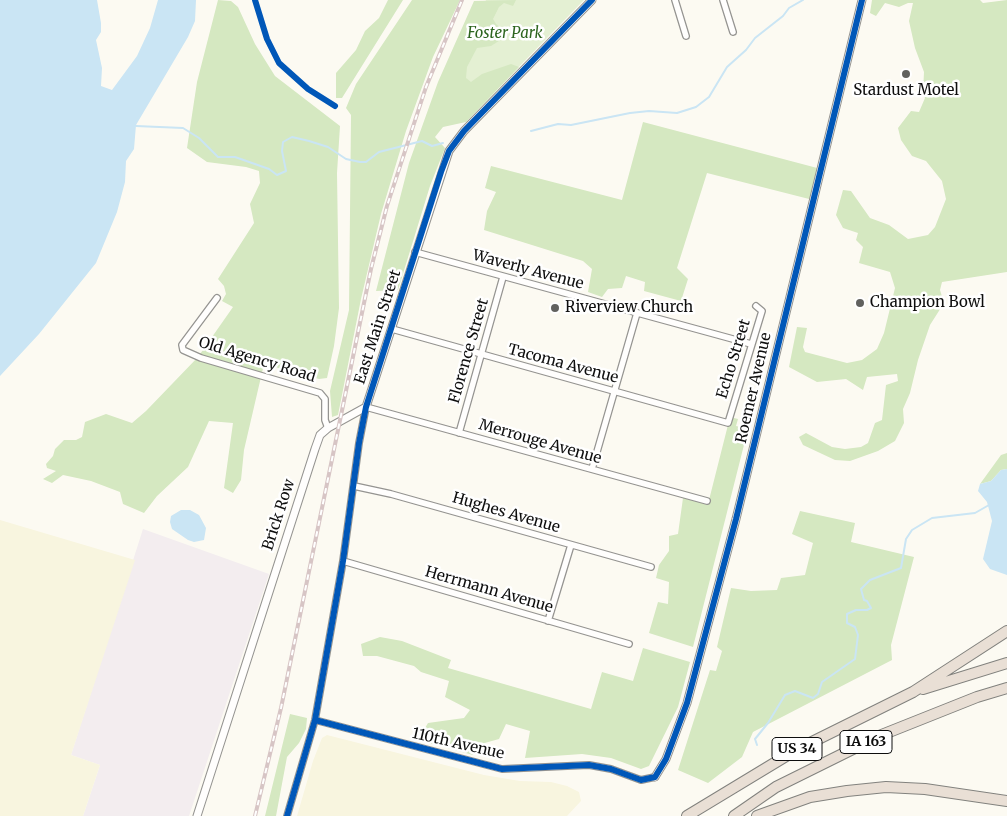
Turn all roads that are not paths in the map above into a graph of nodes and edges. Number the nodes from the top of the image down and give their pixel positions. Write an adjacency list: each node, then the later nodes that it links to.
1 (592, 0): 7 (street, East Main Street)
2 (675, 0): 6 (street)
3 (723, 0): 5 (street)
4 (862, 0): 33 (street, Roemer Avenue)
5 (733, 32)
6 (686, 36)
7 (415, 252): 8 (street, Waverly Avenue); 12 (street, East Main Street)
8 (503, 276): 11 (street, Waverly Avenue); 14 (street, Florence Street)
9 (217, 298): 18 (street, Old Agency Road)
10 (756, 306): 13 (street, Echo Street)
11 (637, 313): 13 (street, Waverly Avenue); 15 (street)
12 (392, 329): 14 (street, Tacoma Avenue); 16 (street, East Main Street)
13 (751, 344): 17 (street, Echo Street)
14 (481, 354): 15 (street, Tacoma Avenue); 19 (street, Florence Street)
15 (614, 391): 17 (street, Tacoma Avenue); 20 (street)
16 (366, 407): 18 (street, Brick Row); 19 (street, Merrouge Avenue); 21 (street, East Main Street)
17 (728, 423)
18 (328, 428): 35 (street, Brick Row)
19 (459, 433): 20 (street, Merrouge Avenue)
20 (592, 470): 22 (street, Merrouge Avenue)
21 (354, 486): 23 (street, Hughes Avenue); 24 (street, East Main Street)
22 (707, 502)
23 (571, 545): 25 (street, Hughes Avenue); 26 (street)
24 (343, 561): 26 (street, Herrmann Avenue); 32 (street, East Main Street)
25 (651, 567)
26 (548, 621): 28 (street, Herrmann Avenue)
27 (1007, 632): 31 (highway, US 34)
28 (629, 644)
29 (1007, 663): 31 (highway)
30 (1007, 688): 38 (highway, IA 163)
31 (912, 692): 37 (highway, US 34)
32 (315, 720): 33 (street, 110th Avenue); 36 (street, East Main Street)
33 (655, 777)
34 (1007, 802): 39 (highway)
35 (197, 816)
36 (287, 816)
37 (687, 816)
38 (734, 816)
39 (757, 816)

